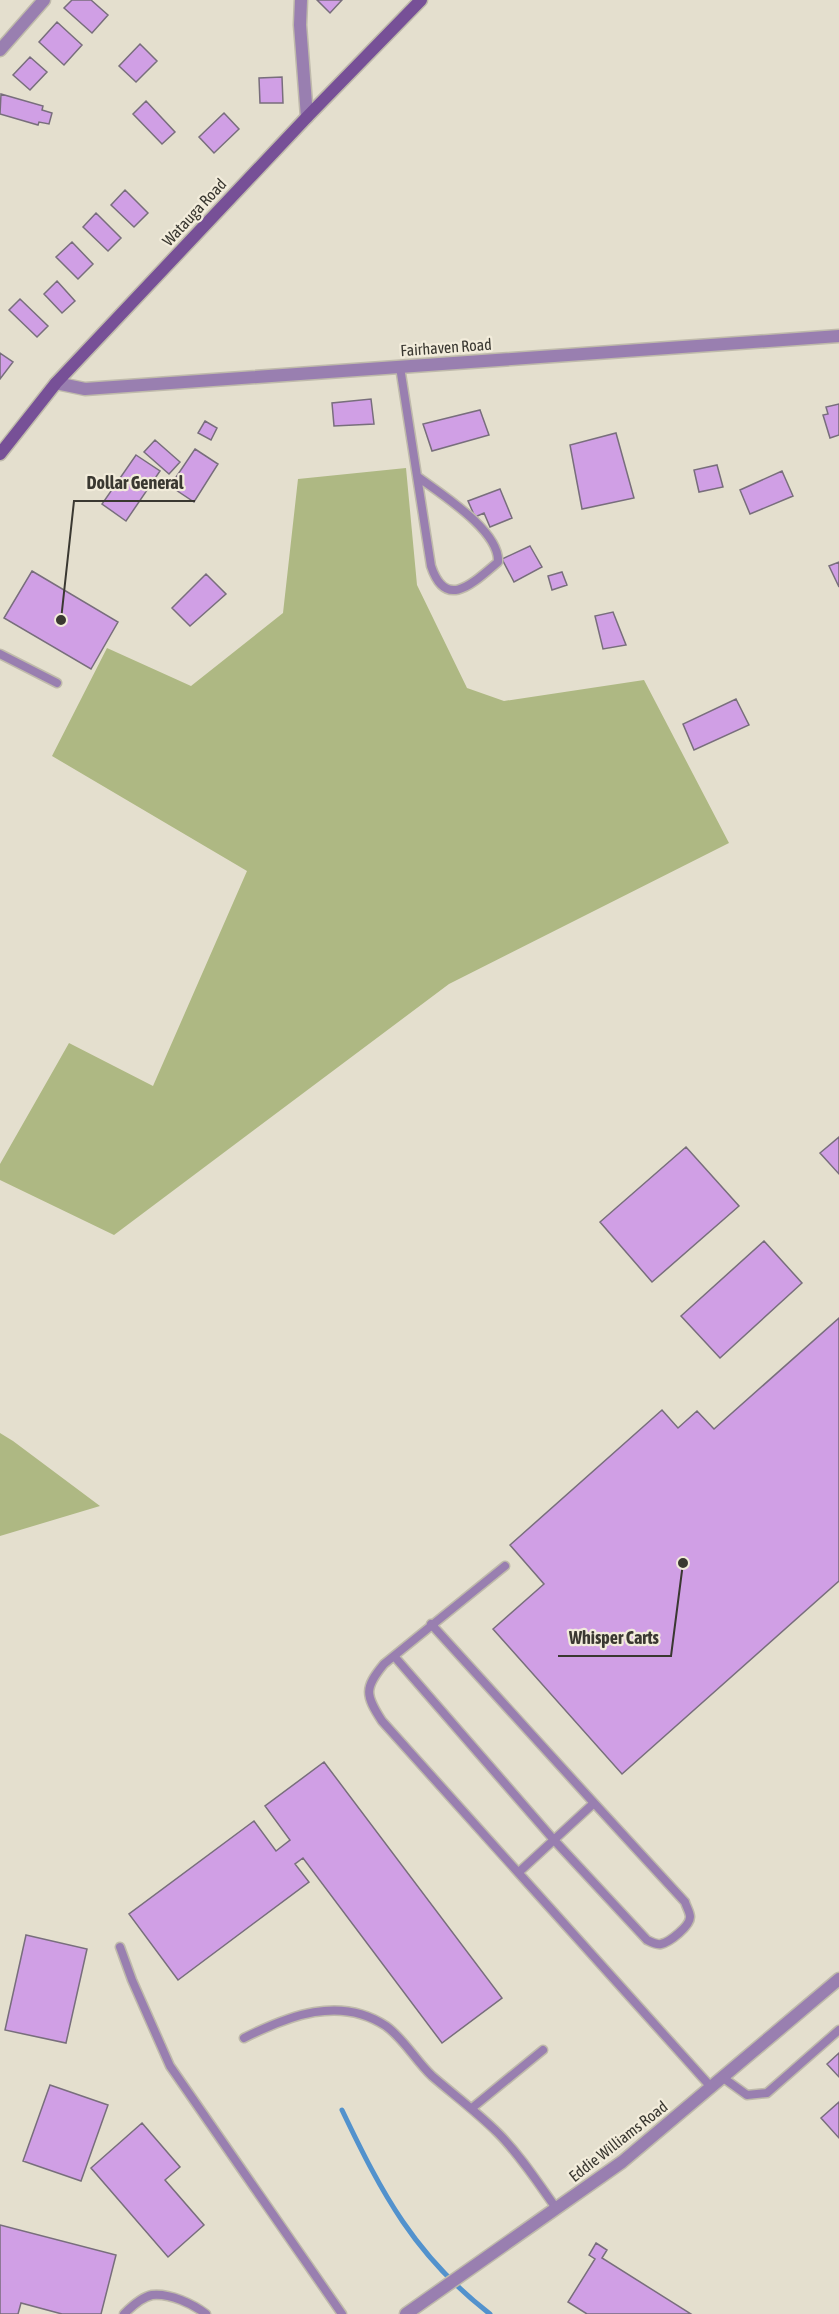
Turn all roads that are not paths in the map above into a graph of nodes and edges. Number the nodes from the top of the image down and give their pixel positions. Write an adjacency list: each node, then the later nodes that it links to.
1 (44, 0): 4 (street)
2 (301, 0): 5 (street)
3 (421, 0): 5 (main road, Watauga Road)
4 (0, 50)
5 (307, 117): 8 (main road, Watauga Road)
6 (839, 336): 7 (street, Fairhaven Road)
7 (400, 367): 8 (street, Fairhaven Road); 10 (lane)
8 (56, 383): 9 (main road, Watauga Road)
9 (0, 454)
10 (418, 477): 10 (lane)
11 (0, 654): 12 (lane)
12 (57, 683)
13 (505, 1566): 14 (lane)
14 (431, 1624): 15 (lane); 16 (lane)
15 (394, 1656): 17 (lane); 18 (lane)
16 (594, 1803): 17 (lane); 17 (lane)
17 (554, 1840): 18 (lane)
18 (519, 1872): 25 (lane)
19 (120, 1947): 30 (lane)
20 (839, 1979): 24 (street, Eddie Williams Road)
21 (839, 2030): 24 (lane)
22 (244, 2038): 26 (lane)
23 (543, 2050): 26 (lane)
24 (722, 2078): 25 (street, Eddie Williams Road)
25 (711, 2087): 27 (street, Eddie Williams Road)
26 (472, 2108): 27 (lane)
27 (556, 2208): 31 (street, Eddie Williams Road)
28 (124, 2314): 29 (lane)
29 (206, 2314)
30 (342, 2314)
31 (406, 2314)

